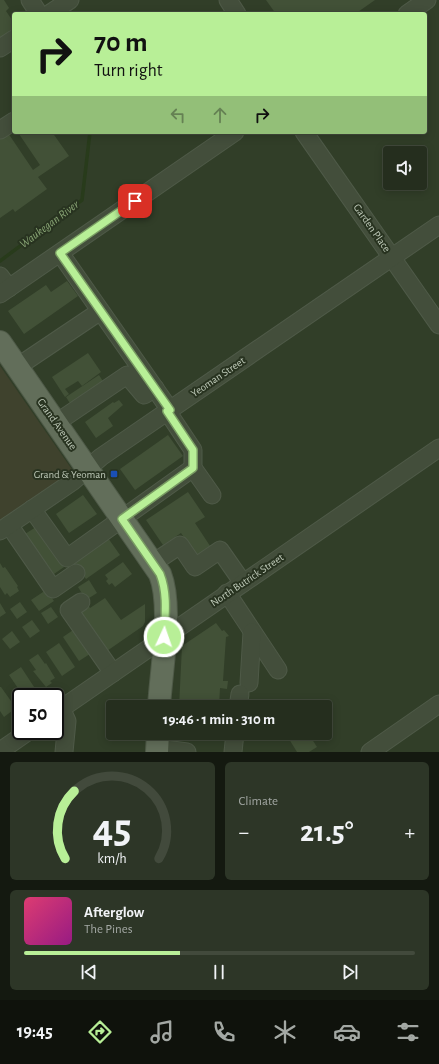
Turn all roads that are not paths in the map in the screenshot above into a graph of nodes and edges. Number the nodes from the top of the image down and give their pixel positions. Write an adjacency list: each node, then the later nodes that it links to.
1 (30, 0): 5 (street)
2 (70, 0): 6 (street)
3 (228, 0): 7 (street)
4 (427, 0): 8 (street)
5 (38, 12)
6 (52, 12)
7 (236, 12)
8 (409, 12)
9 (12, 39): 10 (street)
10 (0, 48)
11 (12, 121): 12 (street)
12 (0, 130)
13 (232, 134): 16 (street)
14 (305, 134): 17 (street, Garden Place)
15 (439, 226): 17 (street, Yeoman Street)
16 (60, 253): 18 (street); 23 (street)
17 (392, 257): 20 (street, Garden Place); 24 (street, Yeoman Street)
18 (3, 286)
19 (93, 316): 22 (street)
20 (439, 325)
21 (0, 342): 22 (main road, Grand Avenue)
22 (18, 367): 25 (main road, Grand Avenue)
23 (155, 388): 24 (street); 25 (street)
24 (169, 411): 27 (street); 28 (street, Yeoman Street)
25 (56, 423): 28 (main road, Grand Avenue)
26 (439, 448): 35 (street, North Butrick Street)
27 (193, 468): 29 (street); 31 (street)
28 (87, 469): 30 (street, Yeoman Street); 31 (main road, Grand Avenue)
29 (212, 495)
30 (32, 509): 31 (street); 32 (street, Yeoman Street)
31 (122, 519): 33 (main road, Grand Avenue)
32 (5, 528): 34 (street)
33 (153, 563): 35 (street); 39 (main road, Grand Avenue)
34 (76, 573)
35 (243, 582): 36 (street, North Butrick Street)
36 (227, 593): 38 (street); 39 (street, North Butrick Street)
37 (81, 602): 41 (street)
38 (252, 632): 40 (street); 42 (street)
39 (164, 637): 41 (street, North Butrick Street); 43 (main road, Grand Avenue)
40 (278, 670)
41 (113, 673): 45 (street, North Butrick Street)
42 (242, 695)
43 (160, 700)
44 (439, 704): 54 (street)
45 (64, 707)
46 (64, 718): 51 (street)
47 (16, 740): 50 (street)
48 (234, 740): 53 (street)
49 (157, 744): 52 (street)
50 (0, 751)
51 (64, 752)
52 (187, 752)
53 (233, 752)
54 (370, 752)

